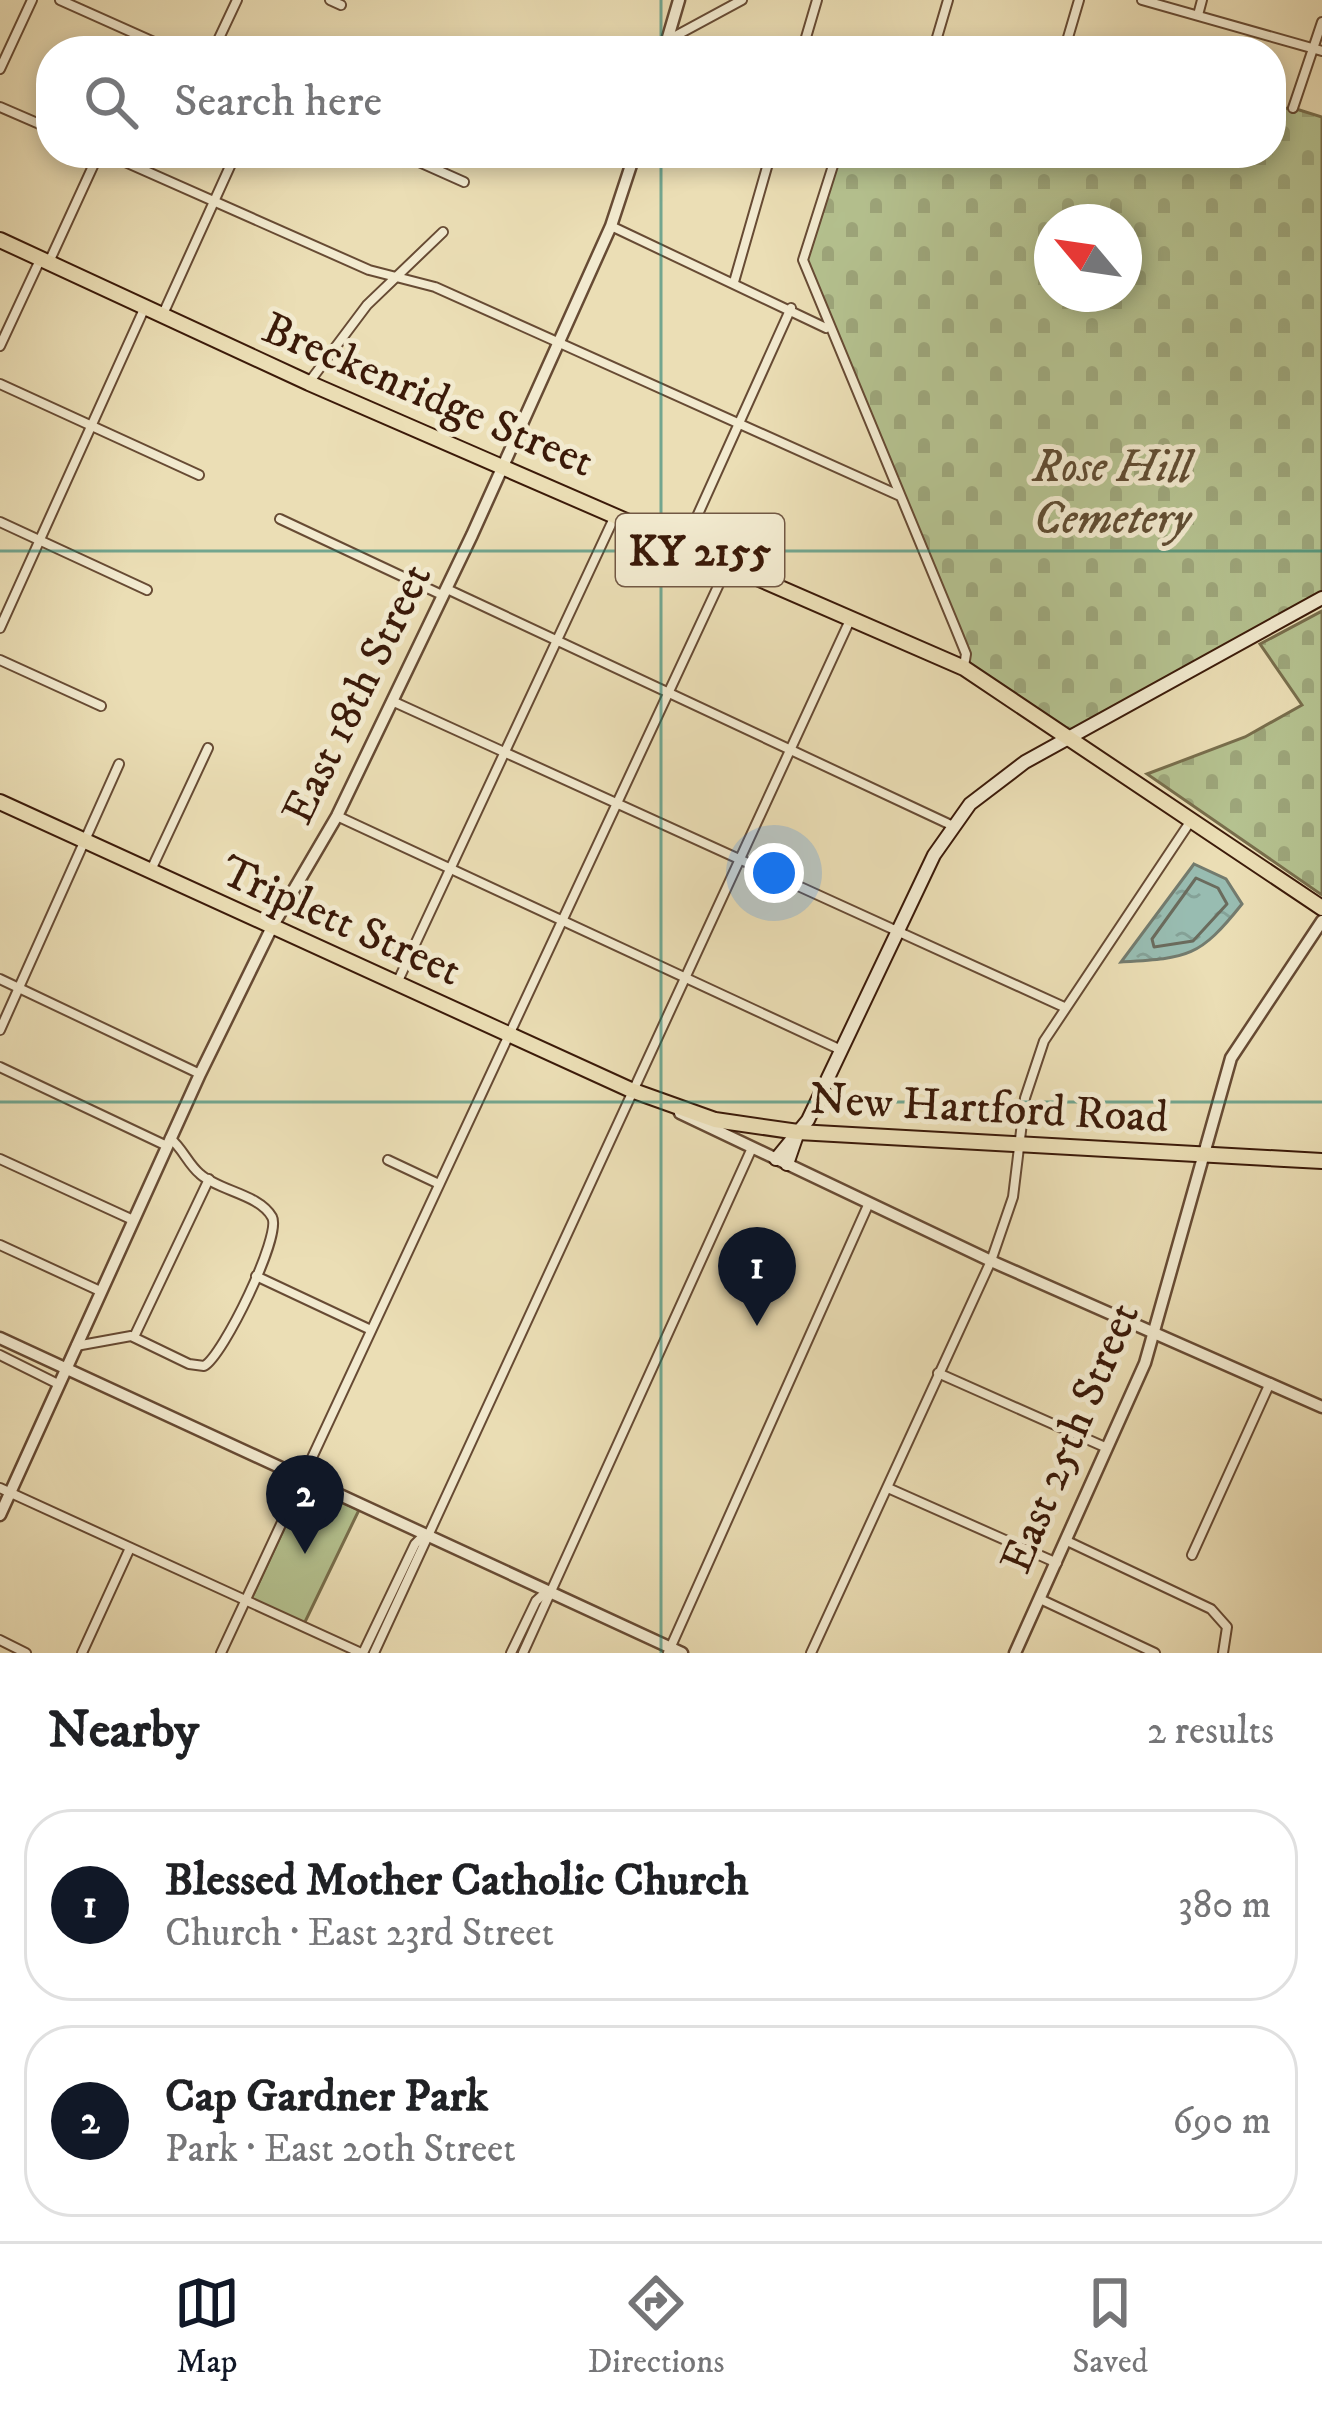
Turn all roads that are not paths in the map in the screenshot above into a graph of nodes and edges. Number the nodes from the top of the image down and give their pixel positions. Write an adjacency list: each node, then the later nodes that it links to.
1 (32, 0): 25 (street)
2 (60, 0): 15 (street)
3 (238, 0): 16 (street)
4 (330, 0): 12 (street)
5 (679, 0): 17 (street)
6 (742, 0): 18 (street)
7 (817, 0): 19 (street)
8 (948, 0): 20 (street)
9 (1079, 0): 21 (street)
10 (1142, 0): 13 (street)
11 (1202, 0): 13 (street)
12 (341, 5)
13 (1198, 16): 22 (street)
14 (1322, 22): 24 (street)
15 (129, 36)
16 (220, 36)
17 (669, 36)
18 (683, 36)
19 (806, 36)
20 (937, 36)
21 (1068, 36)
22 (1269, 36)
23 (1286, 41): 24 (street)
24 (1318, 50): 27 (street)
25 (0, 69)
26 (0, 107): 28 (street)
27 (1293, 108)
28 (36, 123)
29 (94, 168): 41 (street)
30 (136, 168): 37 (street)
31 (229, 168): 37 (street)
32 (433, 168): 36 (street)
33 (630, 168): 38 (street, East 18th Street)
34 (767, 168): 43 (street)
35 (833, 168): 47 (street)
36 (464, 182)
37 (214, 202): 42 (street); 46 (street)
38 (611, 226): 43 (street); 48 (street, East 18th Street)
39 (443, 232): 42 (street)
40 (0, 240): 41 (main road, Breckenridge Street / KY 2155)
41 (45, 260): 44 (main road, Breckenridge Street / KY 2155); 49 (street)
42 (397, 275): 48 (street); 50 (street)
43 (734, 282): 45 (street)
44 (145, 307): 46 (main road, Breckenridge Street / KY 2155); 53 (street)
45 (791, 308): 47 (street); 52 (street)
46 (163, 315): 50 (main road, Breckenridge Street / KY 2155)
47 (827, 329): 56 (street)
48 (560, 342): 52 (street); 54 (street, East 18th Street)
49 (0, 346)
50 (309, 382): 54 (main road, Breckenridge Street / KY 2155)
51 (0, 384): 53 (street)
52 (740, 422): 56 (street); 61 (street)
53 (92, 426): 55 (street); 60 (street)
54 (504, 464): 57 (main road, Breckenridge Street / KY 2155); 64 (street, East 18th Street)
55 (199, 475)
56 (898, 495): 70 (street)
57 (616, 513): 61 (main road, Breckenridge Street / KY 2155); 68 (street)
58 (280, 519): 64 (street)
59 (0, 522): 60 (street)
60 (39, 541): 63 (street); 67 (street)
61 (685, 543): 62 (main road, Breckenridge Street / KY 2155)
62 (729, 562): 66 (main road, Breckenridge Street / KY 2155); 71 (street)
63 (147, 590)
64 (444, 592): 68 (street); 72 (street, East 18th Street)
65 (1322, 598): 74 (main road)
66 (852, 616): 70 (main road, Breckenridge Street / KY 2155); 76 (street)
67 (0, 628)
68 (555, 641): 71 (street); 77 (street)
69 (0, 660): 73 (street)
70 (964, 668): 74 (main road, Breckenridge Street / KY 2155)
71 (668, 693): 76 (street); 80 (street)
72 (392, 701): 77 (street); 81 (street, East 18th Street)
73 (101, 706)
74 (1071, 736): 82 (main road, Breckenridge Street / KY 2155); 83 (main road)
75 (208, 748): 87 (street)
76 (789, 750): 83 (street); 85 (street)
77 (503, 752): 80 (street); 86 (street)
78 (119, 764): 84 (street)
79 (0, 802): 84 (main road, Triplett Street)
80 (616, 804): 85 (street); 89 (street)
81 (337, 815): 86 (street); 91 (street, East 18th Street)
82 (1192, 819): 88 (main road, Breckenridge Street / KY 2155); 97 (street)
83 (951, 825): 92 (main road)
84 (83, 841): 87 (main road, Triplett Street); 96 (street)
85 (737, 862): 92 (street); 93 (street)
86 (450, 868): 89 (street); 95 (street)
87 (150, 872): 91 (main road, Triplett Street)
88 (1322, 908)
89 (562, 921): 93 (street); 99 (street)
90 (1322, 921): 109 (street, East 25th Street)
91 (272, 927): 95 (main road, Triplett Street); 102 (street, East 18th Street)
92 (896, 934): 97 (street); 100 (main road)
93 (683, 977): 100 (street); 103 (street)
94 (0, 979): 96 (street)
95 (396, 984): 99 (main road, Triplett Street)
96 (17, 988): 98 (street); 102 (street)
97 (1064, 1007): 107 (street)
98 (0, 1030)
99 (509, 1035): 103 (main road, Triplett Street); 115 (street)
100 (842, 1050): 105 (main road)
101 (0, 1067): 106 (street)
102 (200, 1074): 106 (street, East 18th Street)
103 (631, 1090): 104 (main road, Triplett Street); 138 (street)
104 (655, 1100): 105 (main road, New Hartford Road); 108 (street)
105 (798, 1132): 107 (main road, New Hartford Road); 112 (main road)
106 (168, 1142): 114 (street); 117 (street, East 18th Street)
107 (1020, 1145): 109 (main road, New Hartford Road); 119 (street)
108 (752, 1148): 112 (street); 143 (street)
109 (1203, 1154): 113 (main road, New Hartford Road); 123 (street, East 25th Street)
110 (0, 1159): 117 (street)
111 (388, 1160): 115 (street)
112 (781, 1161): 116 (street)
113 (1322, 1161)
114 (209, 1179): 120 (street); 124 (street)
115 (439, 1184): 122 (street)
116 (868, 1203): 119 (street); 148 (street)
117 (133, 1220): 121 (street, East 18th Street)
118 (0, 1245): 121 (street)
119 (992, 1261): 123 (street); 129 (street)
120 (256, 1276): 122 (street); 124 (street)
121 (100, 1291): 126 (street, East 18th Street)
122 (371, 1330): 134 (street)
123 (1156, 1333): 130 (street); 133 (street, East 25th Street)
124 (134, 1337): 126 (street)
125 (0, 1338): 128 (street)
126 (74, 1347): 128 (street, East 18th Street)
127 (0, 1355): 131 (street)
128 (64, 1368): 131 (street, East 18th Street); 134 (street)
129 (938, 1373): 133 (street); 135 (street)
130 (1270, 1383): 132 (street); 141 (street)
131 (58, 1384): 136 (street, East 18th Street)
132 (1322, 1407)
133 (1107, 1448): 139 (street, East 25th Street)
134 (302, 1477): 138 (street); 145 (street)
135 (888, 1488): 142 (street); 156 (street)
136 (5, 1491): 137 (street, East 18th Street); 140 (street)
137 (0, 1515)
138 (425, 1534): 143 (street); 152 (street); 153 (street)
139 (1067, 1541): 142 (street, East 25th Street); 147 (street)
140 (130, 1548): 145 (street); 150 (street)
141 (1192, 1555)
142 (1057, 1563): 144 (street, East 25th Street)
143 (547, 1591): 148 (street); 154 (street); 155 (street)
144 (1040, 1599): 157 (street, East 25th Street); 158 (street)
145 (245, 1601): 151 (street); 152 (street)
146 (0, 1640): 149 (street)
147 (1224, 1651)
148 (670, 1652)
149 (26, 1653)
150 (82, 1653)
151 (221, 1653)
152 (362, 1653)
153 (374, 1653)
154 (511, 1653)
155 (524, 1653)
156 (811, 1653)
157 (1016, 1653)
158 (1155, 1653)

